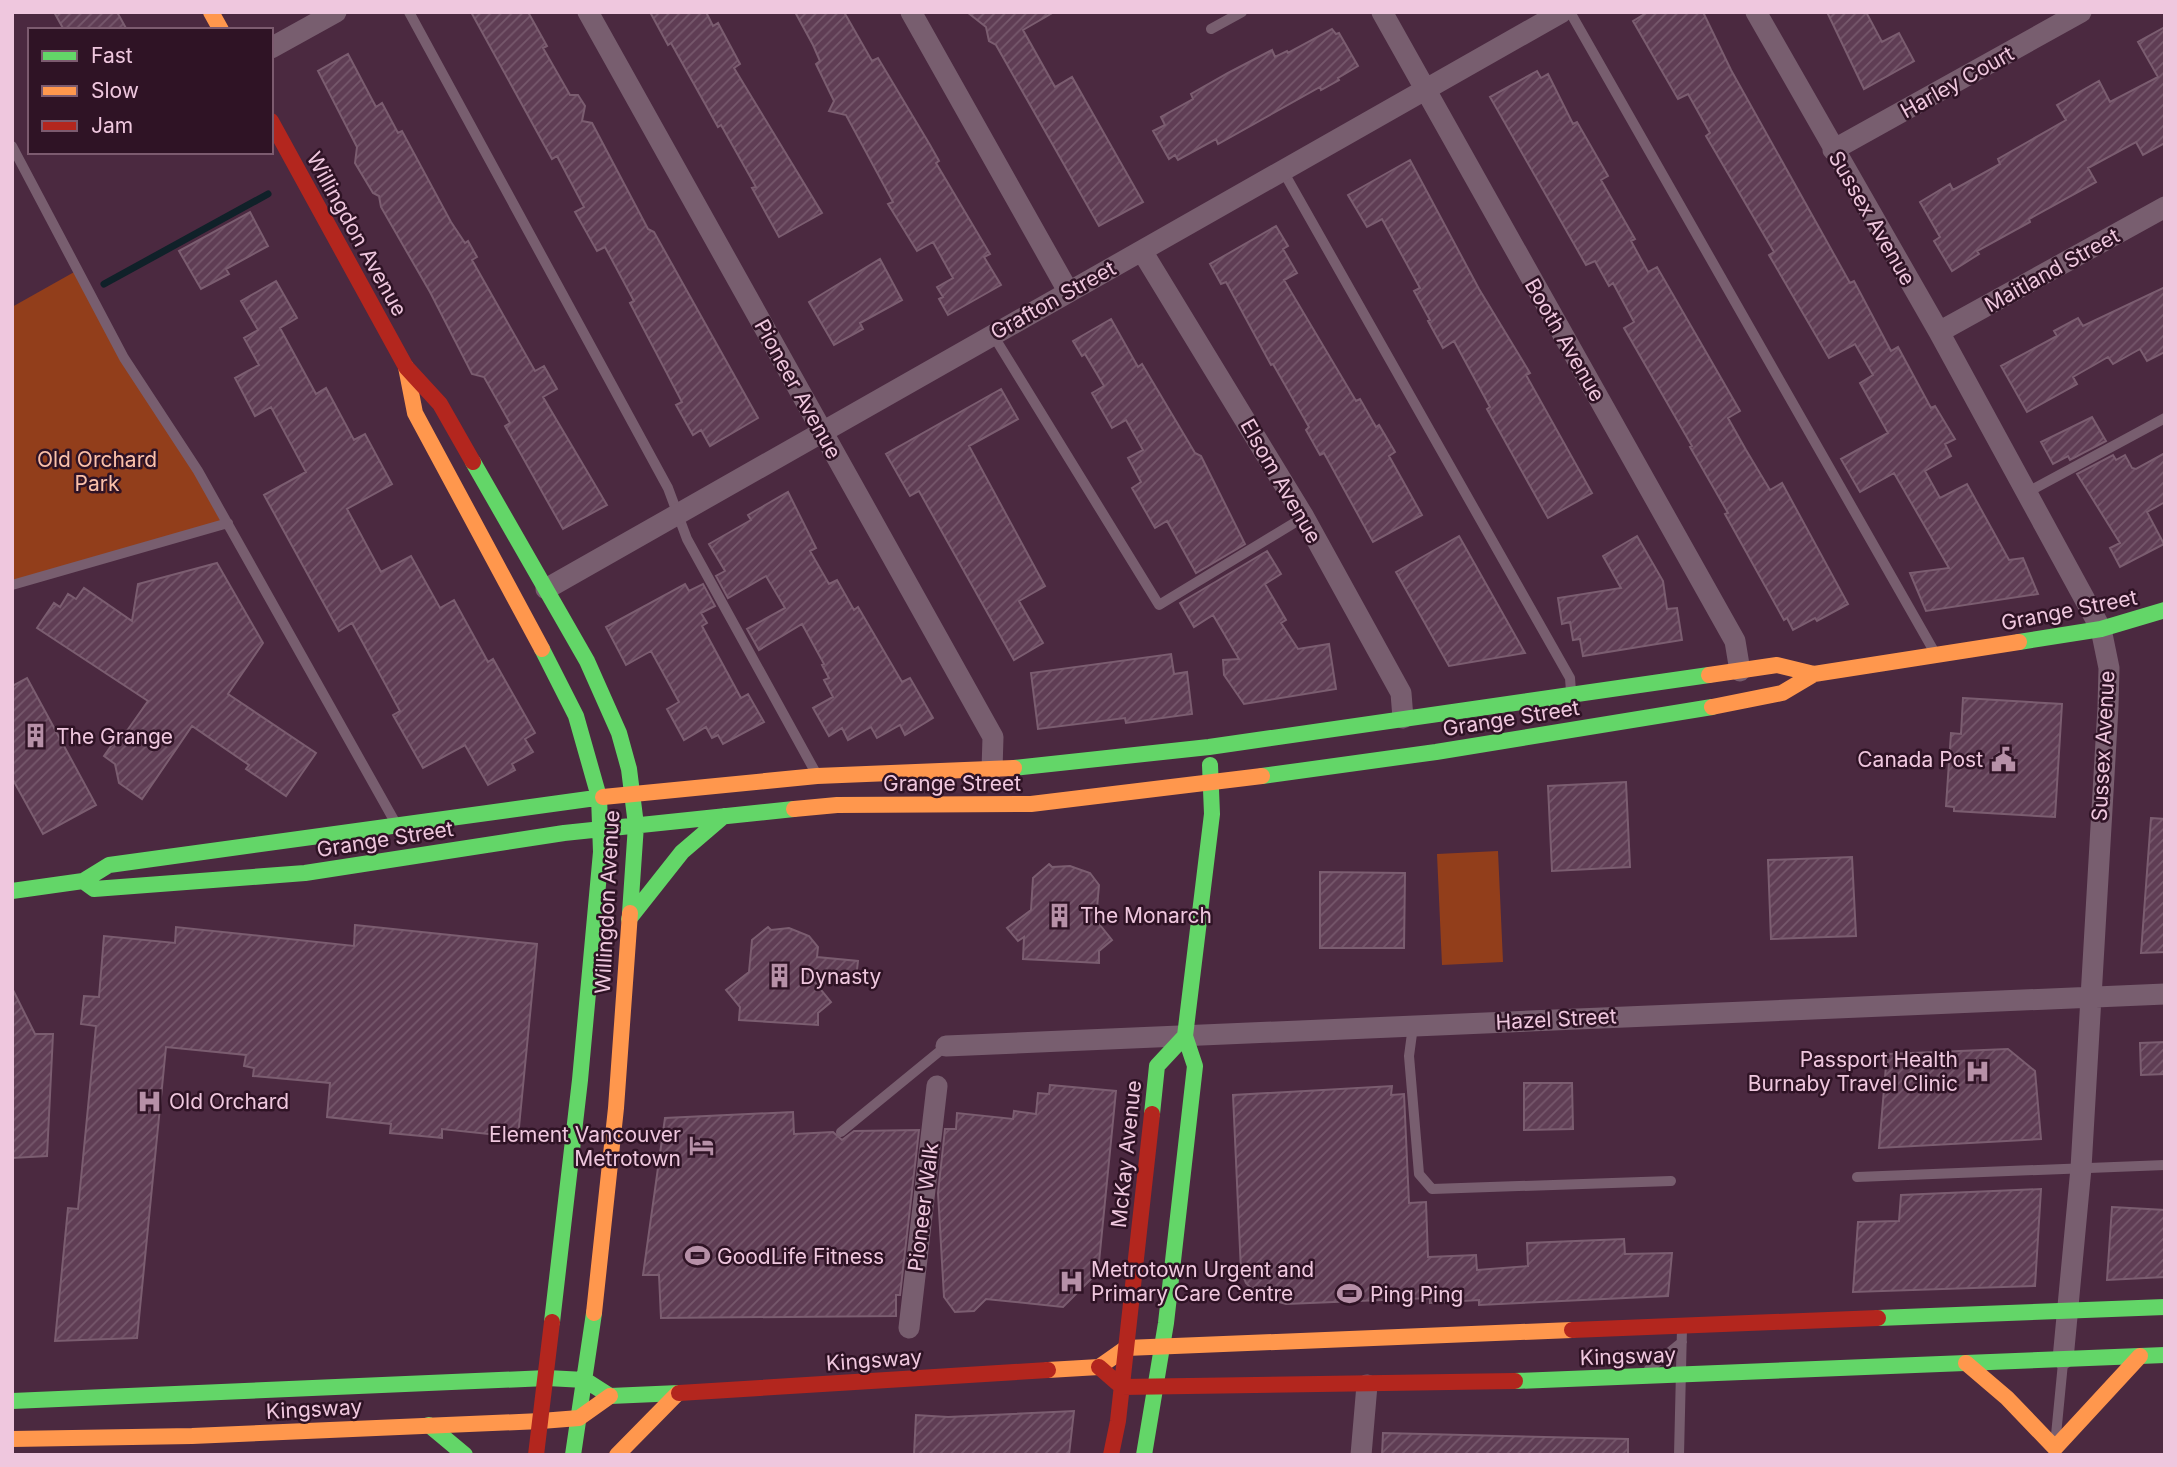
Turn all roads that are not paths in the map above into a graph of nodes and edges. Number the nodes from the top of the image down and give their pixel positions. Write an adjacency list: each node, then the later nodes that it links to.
1 (211, 12): 12 (main road)
2 (336, 12): 14 (street)
3 (409, 12): 29 (lane)
4 (588, 12): 27 (street, Pioneer Avenue)
5 (911, 12): 22 (street)
6 (1241, 12): 13 (lane)
7 (1381, 12): 15 (street, Booth Avenue)
8 (1562, 12): 15 (street, Grafton Street)
9 (1570, 12): 36 (lane)
10 (1756, 12): 18 (street, Sussex Avenue)
11 (2081, 12): 18 (street, Harley Court)
12 (220, 28)
13 (1211, 29)
14 (273, 47)
15 (1426, 91): 19 (street, Grafton Street); 37 (street, Booth Avenue)
16 (273, 125): 25 (main road, Willingdon Avenue)
17 (12, 146): 31 (lane)
18 (1833, 150): 23 (street, Sussex Avenue)
19 (1283, 171): 21 (street, Grafton Street); 39 (lane)
20 (2165, 207): 23 (street, Maitland Street)
21 (1142, 251): 22 (street, Grafton Street); 30 (street, Elsom Avenue)
22 (1068, 292): 24 (street, Grafton Street)
23 (1938, 332): 28 (street, Sussex Avenue)
24 (992, 334): 27 (street, Grafton Street); 30 (lane)
25 (406, 367): 33 (main road, Willingdon Avenue); 46 (main road, Willingdon Avenue)
26 (2165, 418): 28 (lane)
27 (823, 430): 29 (street, Grafton Street); 42 (street, Pioneer Avenue)
28 (2026, 493): 35 (street, Sussex Avenue)
29 (678, 514): 33 (street, Grafton Street); 43 (lane)
30 (1304, 517): 40 (street, Elsom Avenue)
31 (228, 523): 32 (lane); 48 (lane)
32 (12, 585)
33 (545, 589): 45 (main road, Willingdon Avenue)
34 (2165, 610): 35 (main road, Grange Street)
35 (2101, 629): 36 (main road, Grange Street); 55 (street, Sussex Avenue)
36 (1937, 655): 38 (main road, Grange Street)
37 (1740, 671): 38 (main road, Grange Street); 39 (main road, Grange Street)
38 (1814, 674): 44 (main road, Grange Street)
39 (1572, 694): 40 (main road, Grange Street)
40 (1403, 718): 41 (main road, Grange Street)
41 (1209, 747): 42 (main road, Grange Street); 44 (main road)
42 (992, 770): 43 (main road, Grange Street)
43 (817, 776): 45 (main road, Grange Street)
44 (1211, 785): 47 (main road, Grange Street); 57 (main road)
45 (632, 793): 46 (main road, Grange Street); 49 (main road, Willingdon Avenue)
46 (599, 797): 48 (main road, Grange Street); 50 (main road, Willingdon Avenue)
47 (724, 816): 49 (main road, Grange Street); 53 (main road)
48 (397, 825): 51 (main road, Grange Street)
49 (636, 825): 50 (main road, Grange Street); 53 (main road, Willingdon Avenue)
50 (601, 829): 51 (main road, Grange Street); 78 (main road, Willingdon Avenue)
51 (83, 881): 52 (main road, Grange Street)
52 (12, 891)
53 (629, 919): 79 (main road, Willingdon Avenue)
54 (2165, 994): 55 (street, Hazel Street)
55 (2089, 997): 56 (street, Hazel Street); 62 (street, Sussex Avenue)
56 (1413, 1026): 57 (street, Hazel Street); 64 (lane)
57 (1185, 1036): 58 (street, Hazel Street); 69 (main road); 70 (main road, McKay Avenue)
58 (946, 1046): 60 (lane)
59 (937, 1086): 67 (street, Pioneer Walk)
60 (841, 1132)
61 (2165, 1165): 62 (lane)
62 (2081, 1168): 63 (lane); 66 (street, Sussex Avenue)
63 (1857, 1177)
64 (1671, 1181)
65 (2165, 1307): 66 (main road, Kingsway)
66 (2068, 1311): 68 (main road, Kingsway); 73 (street, Sussex Avenue)
67 (909, 1328)
68 (1682, 1334): 69 (main road, Kingsway); 76 (lane); 77 (lane)
69 (1162, 1347): 70 (main road, Kingsway); 81 (main road)
70 (1126, 1348): 75 (main road); 82 (main road, McKay Avenue)
71 (2165, 1354): 72 (main road, Kingsway)
72 (2140, 1356): 73 (main road, Kingsway); 91 (main road)
73 (2063, 1359): 74 (main road, Kingsway); 91 (lane)
74 (1966, 1363): 76 (main road, Kingsway); 91 (main road)
75 (1099, 1367): 82 (main road); 83 (main road, Kingsway)
76 (1683, 1376): 77 (main road, Kingsway); 99 (lane)
77 (1641, 1377): 80 (main road, Kingsway)
78 (547, 1378): 79 (main road, Kingsway); 85 (main road, Kingsway); 87 (main road, Willingdon Avenue)
79 (585, 1380): 84 (main road, Kingsway); 86 (main road, Willingdon Avenue)
80 (1367, 1385): 81 (main road, Kingsway); 98 (street)
81 (1157, 1386): 82 (main road, Kingsway); 97 (main road)
82 (1122, 1387): 96 (main road, McKay Avenue)
83 (677, 1394): 84 (main road, Kingsway); 95 (main road)
84 (610, 1396): 86 (main road)
85 (12, 1401)
86 (579, 1418): 87 (main road, Kingsway); 94 (main road, Willingdon Avenue)
87 (541, 1421): 88 (main road, Kingsway); 93 (main road, Willingdon Avenue)
88 (429, 1425): 90 (main road, Kingsway); 92 (main road)
89 (12, 1439): 90 (main road, Kingsway)
90 (161, 1446)
91 (2054, 1451)
92 (465, 1455)
93 (536, 1455)
94 (573, 1455)
95 (617, 1455)
96 (1111, 1455)
97 (1144, 1455)
98 (1361, 1455)
99 (1679, 1455)

